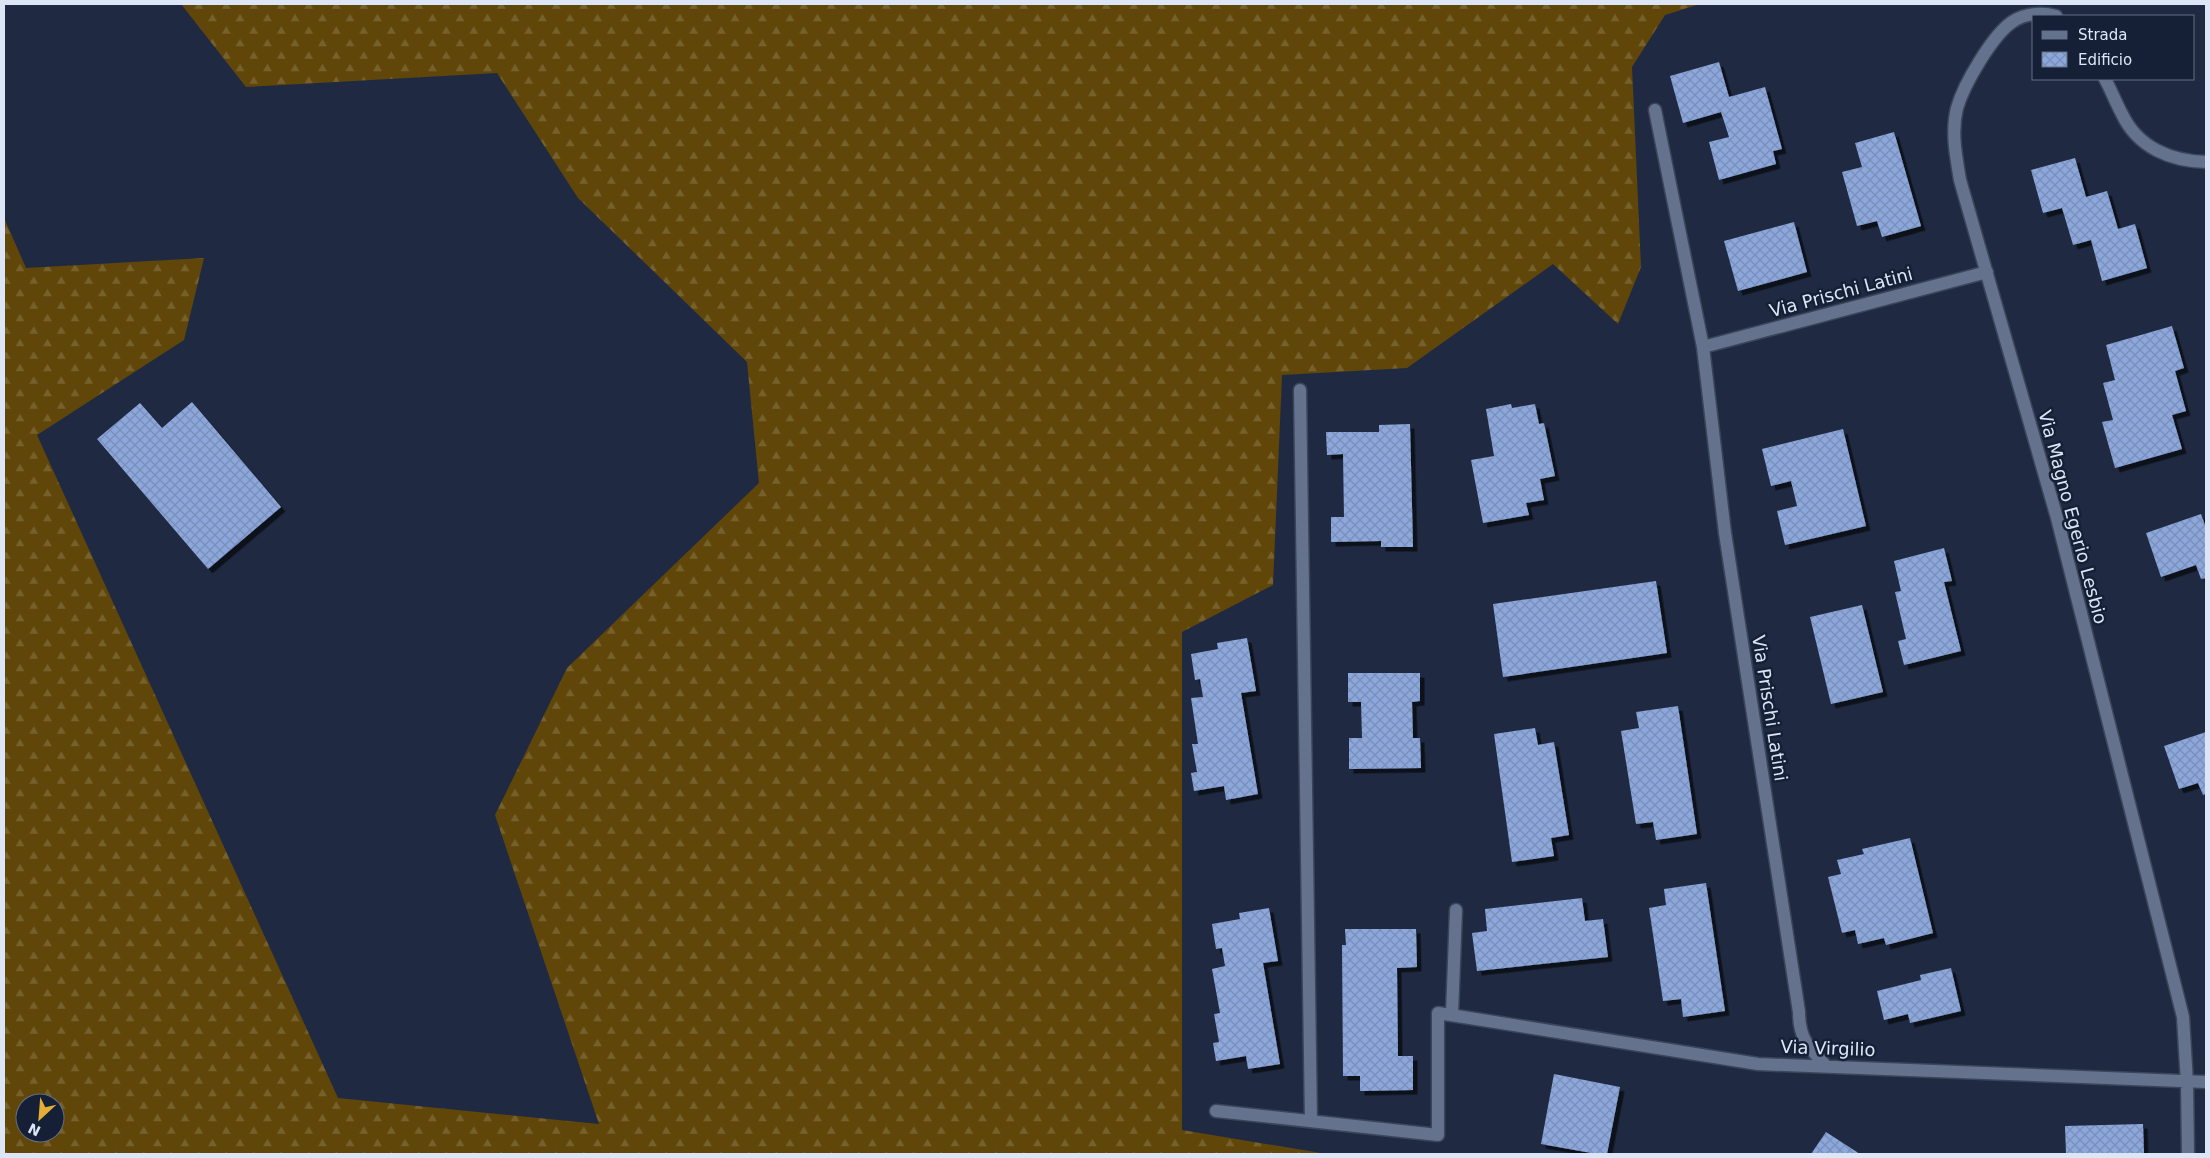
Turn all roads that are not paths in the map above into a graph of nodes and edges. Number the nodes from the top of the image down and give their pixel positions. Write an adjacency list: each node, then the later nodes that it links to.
1 (2051, 15): 5 (street, Via Magno Egerio Lesbio)
2 (2105, 80): 4 (street)
3 (1655, 110): 6 (street, Via Prischi Latini)
4 (2206, 162)
5 (1987, 272): 6 (street, Via Prischi Latini); 12 (street, Via Magno Egerio Lesbio)
6 (1703, 346): 10 (street, Via Prischi Latini)
7 (1300, 390): 14 (street)
8 (1456, 910): 9 (street)
9 (1452, 1014): 10 (street, Via Virgilio); 14 (street)
10 (1826, 1066): 12 (street, Via Virgilio)
11 (2206, 1082): 12 (street, Via Virgilio)
12 (2187, 1083): 15 (street, Via Magno Egerio Lesbio)
13 (1216, 1111): 14 (street)
14 (1311, 1122)
15 (2188, 1154)

